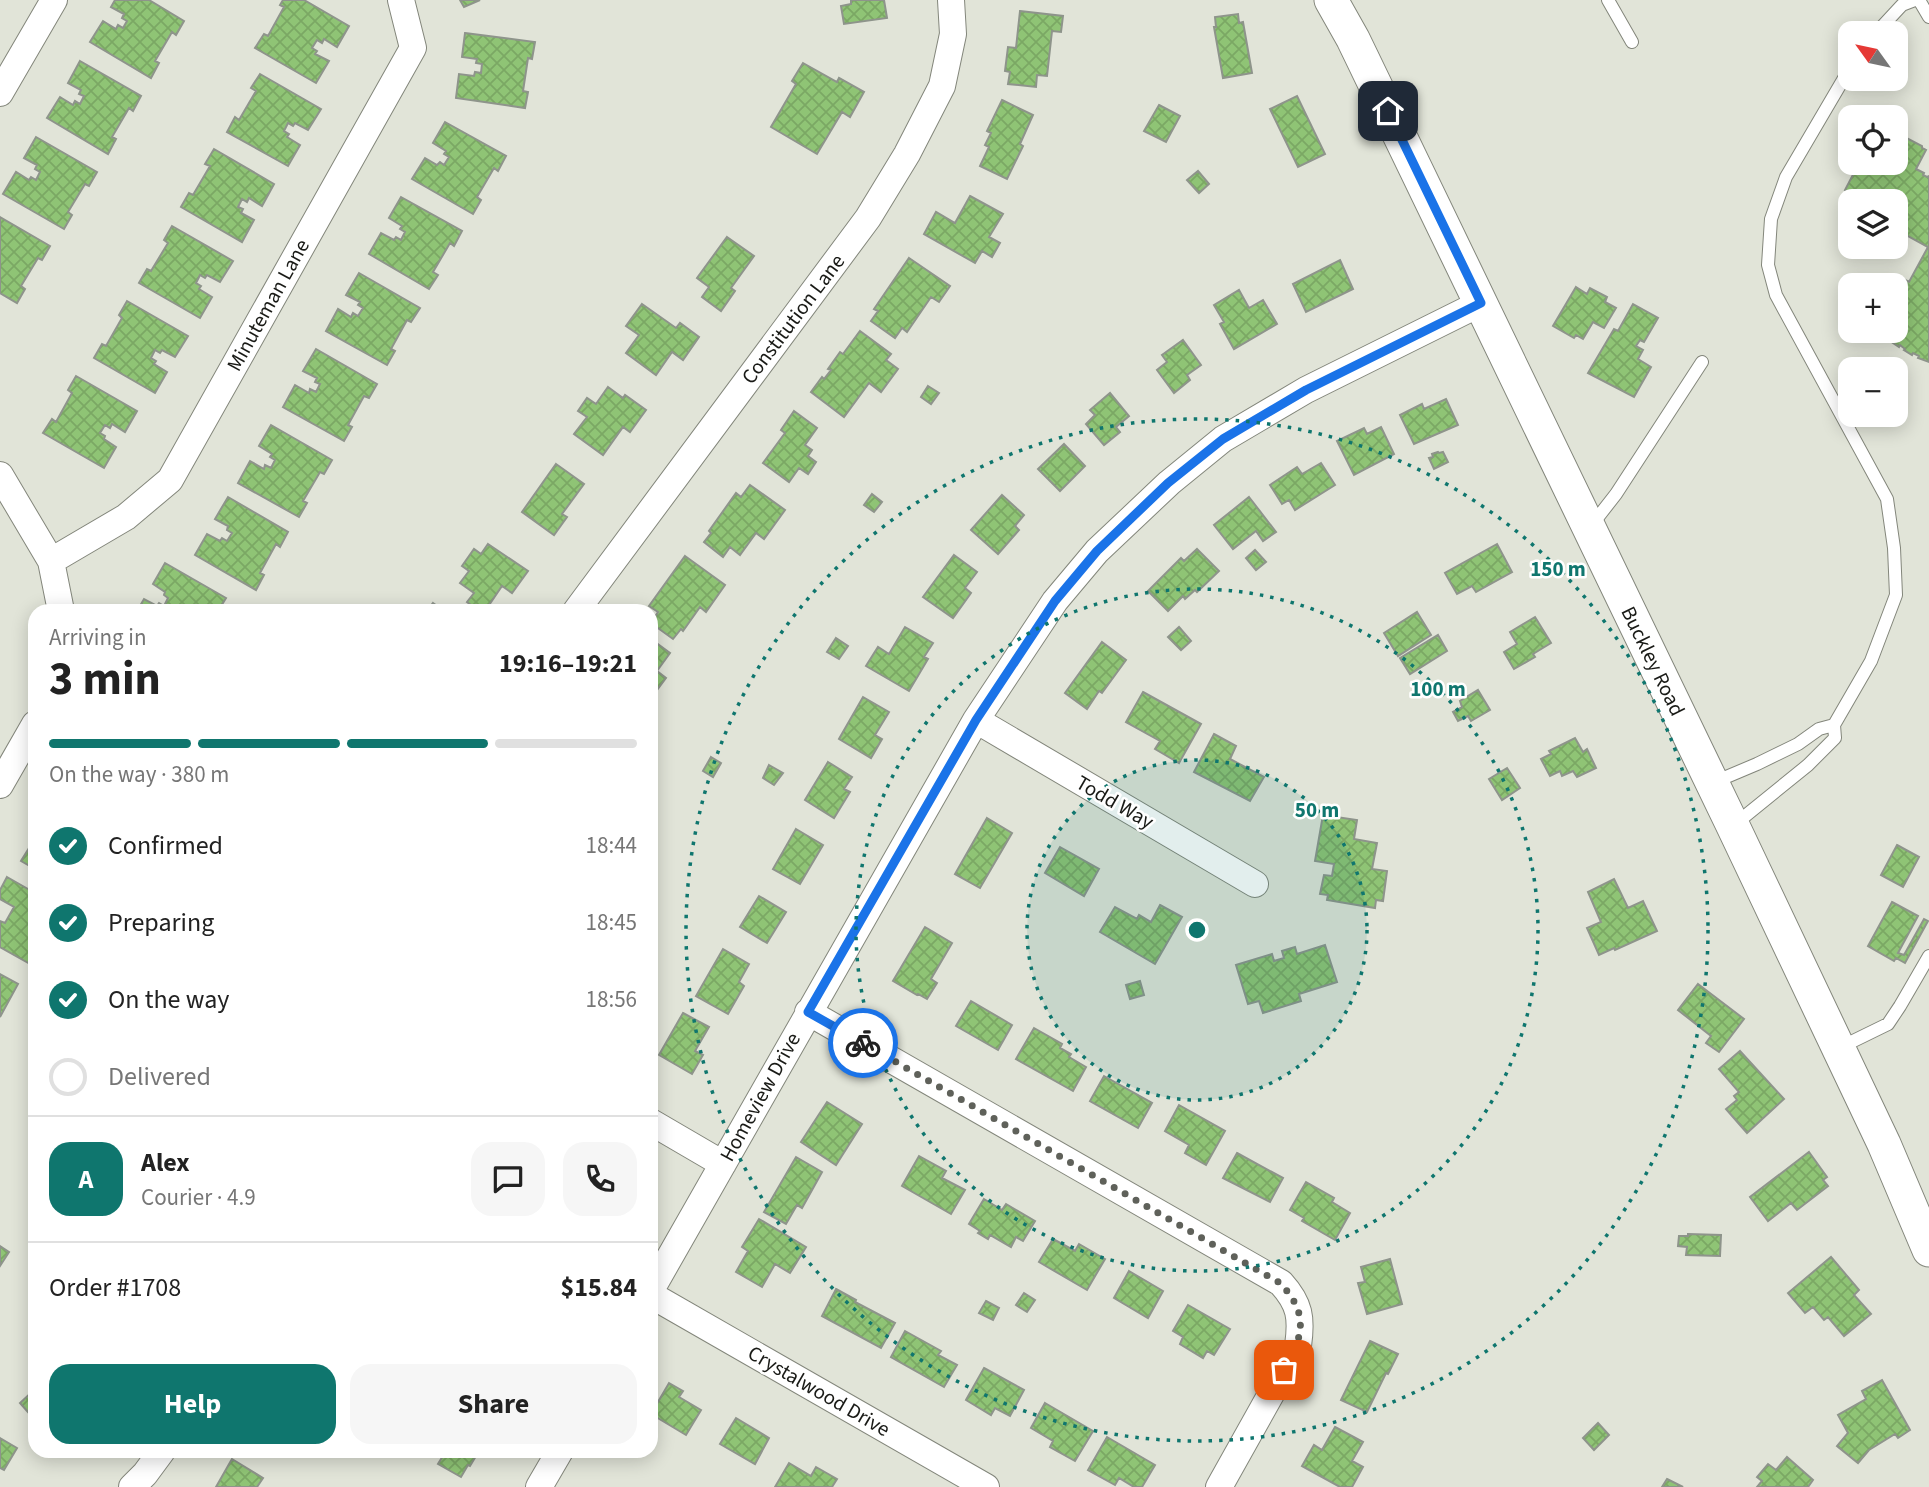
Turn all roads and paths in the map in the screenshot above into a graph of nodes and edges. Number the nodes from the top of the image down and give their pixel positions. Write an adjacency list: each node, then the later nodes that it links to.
1 (54, 0): 11 (street)
2 (401, 0): 16 (street, Minuteman Lane)
3 (951, 0): 18 (street, Constitution Lane)
4 (1331, 0): 12 (street, Buckley Road)
5 (1608, 0): 9 (lane)
6 (1917, 0): 7 (lane); 8 (lane)
7 (1929, 17)
8 (1887, 21)
9 (1632, 42)
10 (1838, 88): 20 (lane)
11 (0, 93)
12 (1481, 303): 15 (street, Buckley Road); 19 (street, Homeview Drive)
13 (1702, 362): 15 (lane)
14 (0, 475): 16 (street)
15 (1589, 529): 22 (street, Buckley Road)
16 (51, 561): 17 (street)
17 (60, 604)
18 (581, 604)
19 (976, 720): 25 (street, Todd Way); 27 (street, Homeview Drive)
20 (1834, 725): 22 (lane); 24 (lane)
21 (28, 736): 23 (street)
22 (1712, 783): 24 (street, Buckley Road)
23 (0, 785)
24 (1733, 826): 28 (street, Buckley Road)
25 (1255, 884)
26 (1929, 956): 28 (lane)
27 (808, 1012): 30 (street, Homeview Drive); 39 (street)
28 (1838, 1049): 31 (street, Buckley Road)
29 (658, 1126): 30 (street)
30 (723, 1164): 32 (street, Homeview Drive)
31 (1929, 1250)
32 (658, 1280)
33 (658, 1296): 38 (street, Crystalwood Drive)
34 (157, 1458): 36 (street)
35 (556, 1458): 37 (street)
36 (132, 1487)
37 (539, 1487)
38 (986, 1487)
39 (1219, 1487)

